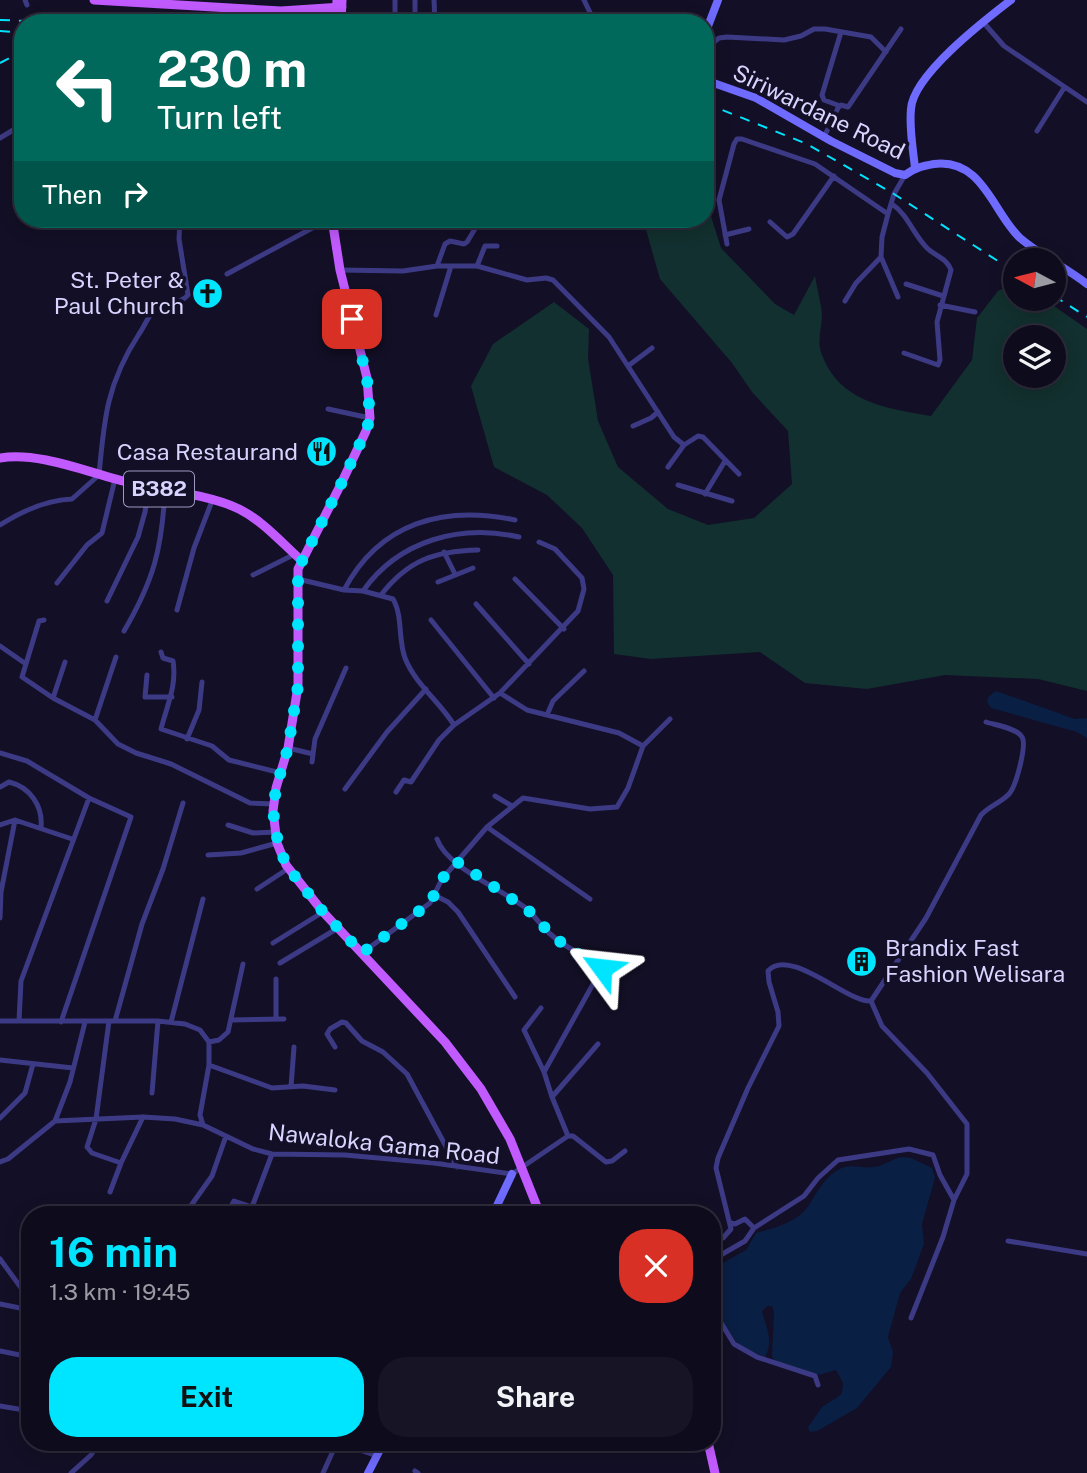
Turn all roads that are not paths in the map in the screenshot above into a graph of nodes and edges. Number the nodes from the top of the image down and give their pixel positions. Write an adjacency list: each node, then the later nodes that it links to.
1 (94, 0): 4 (main road)
2 (1011, 0): 6 (street)
3 (336, 3): 4 (main road)
4 (281, 11): 5 (main road)
5 (293, 14)
6 (983, 22): 12 (street); 17 (street)
7 (901, 29): 10 (street)
8 (841, 32): 9 (street); 10 (street); 14 (street)
9 (714, 42)
10 (886, 52): 14 (street)
11 (714, 83): 16 (street, Siriwardane Road)
12 (1064, 88): 13 (street); 15 (street)
13 (1087, 103)
14 (840, 106): 16 (street)
15 (1037, 131)
16 (824, 137): 18 (street, Siriwardane Road)
17 (915, 168): 18 (street, Siriwardane Road); 38 (street)
18 (905, 175): 20 (street)
19 (834, 176): 21 (street); 22 (street); 28 (street)
20 (892, 204): 21 (street); 39 (street)
21 (888, 214): 31 (street)
22 (770, 222)
23 (180, 228): 57 (street)
24 (314, 228): 36 (street)
25 (333, 228): 35 (main road)
26 (476, 228): 32 (street)
27 (749, 229): 28 (street)
28 (725, 234): 29 (street)
29 (727, 244)
30 (497, 247): 34 (street)
31 (881, 257): 40 (street); 41 (street)
32 (437, 266): 33 (street); 35 (street)
33 (451, 266): 34 (street); 44 (street)
34 (477, 266): 47 (street)
35 (340, 270): 50 (main road)
36 (227, 274)
37 (906, 284): 39 (street)
38 (1087, 284)
39 (943, 296): 42 (street)
40 (898, 297)
41 (845, 301)
42 (940, 304): 43 (street); 46 (street)
43 (975, 312)
44 (436, 315)
45 (652, 348): 47 (street)
46 (904, 353)
47 (628, 366): 49 (street)
48 (328, 410): 50 (street)
49 (658, 412): 51 (street); 52 (street)
50 (370, 418): 71 (main road)
51 (633, 426)
52 (684, 445): 54 (street); 55 (street)
53 (0, 458): 57 (main road, B382)
54 (724, 461): 56 (street); 62 (street)
55 (668, 467)
56 (739, 474)
57 (100, 475): 58 (main road, B382); 66 (street)
58 (115, 479): 60 (main road, B382); 78 (street)
59 (678, 485): 62 (street)
60 (149, 487): 61 (main road, B382); 82 (street)
61 (165, 490): 63 (main road, B382); 88 (street)
62 (705, 494): 64 (street)
63 (212, 501): 71 (main road, B382); 84 (street)
64 (732, 501)
65 (515, 520): 79 (street)
66 (0, 524)
67 (519, 537): 80 (street)
68 (539, 542): 87 (street)
69 (478, 550): 70 (street)
70 (444, 552): 73 (street); 81 (street)
71 (298, 557): 74 (street); 75 (main road)
72 (473, 568): 73 (street)
73 (455, 574): 77 (street)
74 (253, 575)
75 (297, 579): 79 (street); 111 (main road)
76 (515, 579): 87 (street)
77 (438, 582)
78 (57, 583)
79 (344, 590): 80 (street)
80 (363, 591): 81 (street)
81 (381, 595): 99 (street)
82 (107, 601)
83 (476, 604): 94 (street)
84 (177, 610)
85 (44, 620): 93 (street)
86 (431, 620): 103 (street)
87 (564, 629): 94 (street)
88 (124, 631)
89 (0, 646): 93 (street)
90 (161, 652): 101 (street)
91 (117, 657): 106 (street)
92 (65, 662): 102 (street)
93 (26, 664): 102 (street)
94 (529, 664): 100 (street)
95 (346, 668): 113 (street)
96 (584, 671): 104 (street)
97 (147, 675): 101 (street)
98 (202, 682): 109 (street)
99 (426, 689): 108 (street); 117 (street)
100 (500, 693): 103 (street); 104 (street)
101 (172, 697): 109 (street)
102 (53, 698): 106 (street)
103 (494, 698): 108 (street)
104 (547, 715): 110 (street)
105 (670, 719): 110 (street)
106 (95, 720): 122 (street)
107 (986, 722): 148 (street)
108 (454, 725): 118 (street)
109 (187, 739): 115 (street)
110 (643, 746): 123 (street)
111 (288, 748): 113 (street); 115 (main road)
112 (0, 753): 120 (street)
113 (313, 754): 114 (street)
114 (312, 762)
115 (281, 774): 122 (main road)
116 (0, 787): 127 (street)
117 (345, 789)
118 (396, 792)
119 (495, 796): 123 (street)
120 (89, 798): 130 (street); 157 (street)
121 (183, 803): 155 (street)
122 (274, 804): 129 (main road)
123 (512, 806): 128 (street)
124 (15, 820): 126 (street); 127 (street); 140 (street)
125 (228, 824): 129 (street)
126 (0, 825)
127 (41, 827): 130 (street)
128 (486, 827): 133 (street); 138 (street)
129 (277, 838): 132 (street); 134 (main road)
130 (72, 839): 154 (street)
131 (437, 839): 133 (street)
132 (208, 855)
133 (457, 862): 136 (street); 168 (street)
134 (289, 868): 135 (street); 139 (main road)
135 (257, 889)
136 (434, 895): 143 (street); 147 (street)
137 (203, 899): 158 (street)
138 (590, 900)
139 (323, 912): 141 (main road); 142 (street)
140 (0, 918)
141 (338, 928): 143 (main road); 144 (street)
142 (273, 943)
143 (362, 953): 185 (main road)
144 (279, 963)
145 (243, 964): 152 (street)
146 (276, 979): 150 (street)
147 (515, 997)
148 (870, 1001): 188 (street); 195 (street)
149 (541, 1008): 168 (street)
150 (276, 1019): 151 (street); 152 (street)
151 (284, 1019)
152 (231, 1020): 160 (street)
153 (0, 1021): 154 (street)
154 (19, 1021): 157 (street)
155 (112, 1021): 156 (street); 159 (street); 175 (street)
156 (158, 1021): 158 (street); 171 (street)
157 (61, 1022): 159 (street)
158 (171, 1022): 160 (street)
159 (85, 1023): 167 (street)
160 (209, 1042): 166 (street)
161 (598, 1044): 172 (street)
162 (294, 1047): 169 (street)
163 (335, 1047): 184 (street)
164 (0, 1060): 165 (street)
165 (33, 1064): 167 (street); 174 (street)
166 (209, 1065): 169 (street); 177 (street)
167 (73, 1068): 176 (street)
168 (544, 1072): 172 (street)
169 (291, 1087): 170 (street)
170 (335, 1090)
171 (152, 1093)
172 (552, 1097): 179 (street)
173 (143, 1117): 175 (street, Nawaloka Gama Road); 177 (street, Nawaloka Gama Road); 183 (street)
174 (0, 1118)
175 (96, 1119): 176 (street, Nawaloka Gama Road); 183 (street)
176 (55, 1121): 182 (street)
177 (203, 1125): 178 (street, Nawaloka Gama Road)
178 (226, 1136): 181 (street, Nawaloka Gama Road); 189 (street)
179 (568, 1136): 180 (street); 185 (street, Nawaloka Gama Road)
180 (625, 1151)
181 (272, 1154): 184 (street, Nawaloka Gama Road); 192 (street)
182 (0, 1162)
183 (121, 1163): 187 (street)
184 (457, 1167): 186 (street, Nawaloka Gama Road)
185 (522, 1167): 186 (street, Nawaloka Gama Road); 194 (main road)
186 (512, 1174): 193 (street)
187 (110, 1192)
188 (954, 1200): 196 (street); 205 (street)
189 (191, 1206)
190 (231, 1206): 191 (street)
191 (249, 1206)
192 (252, 1206)
193 (496, 1206)
194 (537, 1206)
195 (731, 1223): 196 (street); 197 (street)
196 (754, 1228): 200 (street)
197 (721, 1238)
198 (1008, 1241): 199 (street)
199 (1087, 1254)
200 (721, 1255)
201 (0, 1259): 202 (street)
202 (21, 1288)
203 (0, 1304): 204 (street)
204 (21, 1308)
205 (911, 1318)
206 (721, 1323): 209 (street)
207 (0, 1351): 208 (street)
208 (21, 1355)
209 (818, 1385)
210 (0, 1406): 211 (street)
211 (21, 1410)
212 (93, 1451): 218 (street)
213 (333, 1451): 219 (street)
214 (363, 1451): 217 (street)
215 (380, 1451): 217 (street)
216 (710, 1451): 221 (main road)
217 (377, 1456): 220 (street)
218 (71, 1473)
219 (323, 1473)
220 (368, 1473)
221 (715, 1473)

